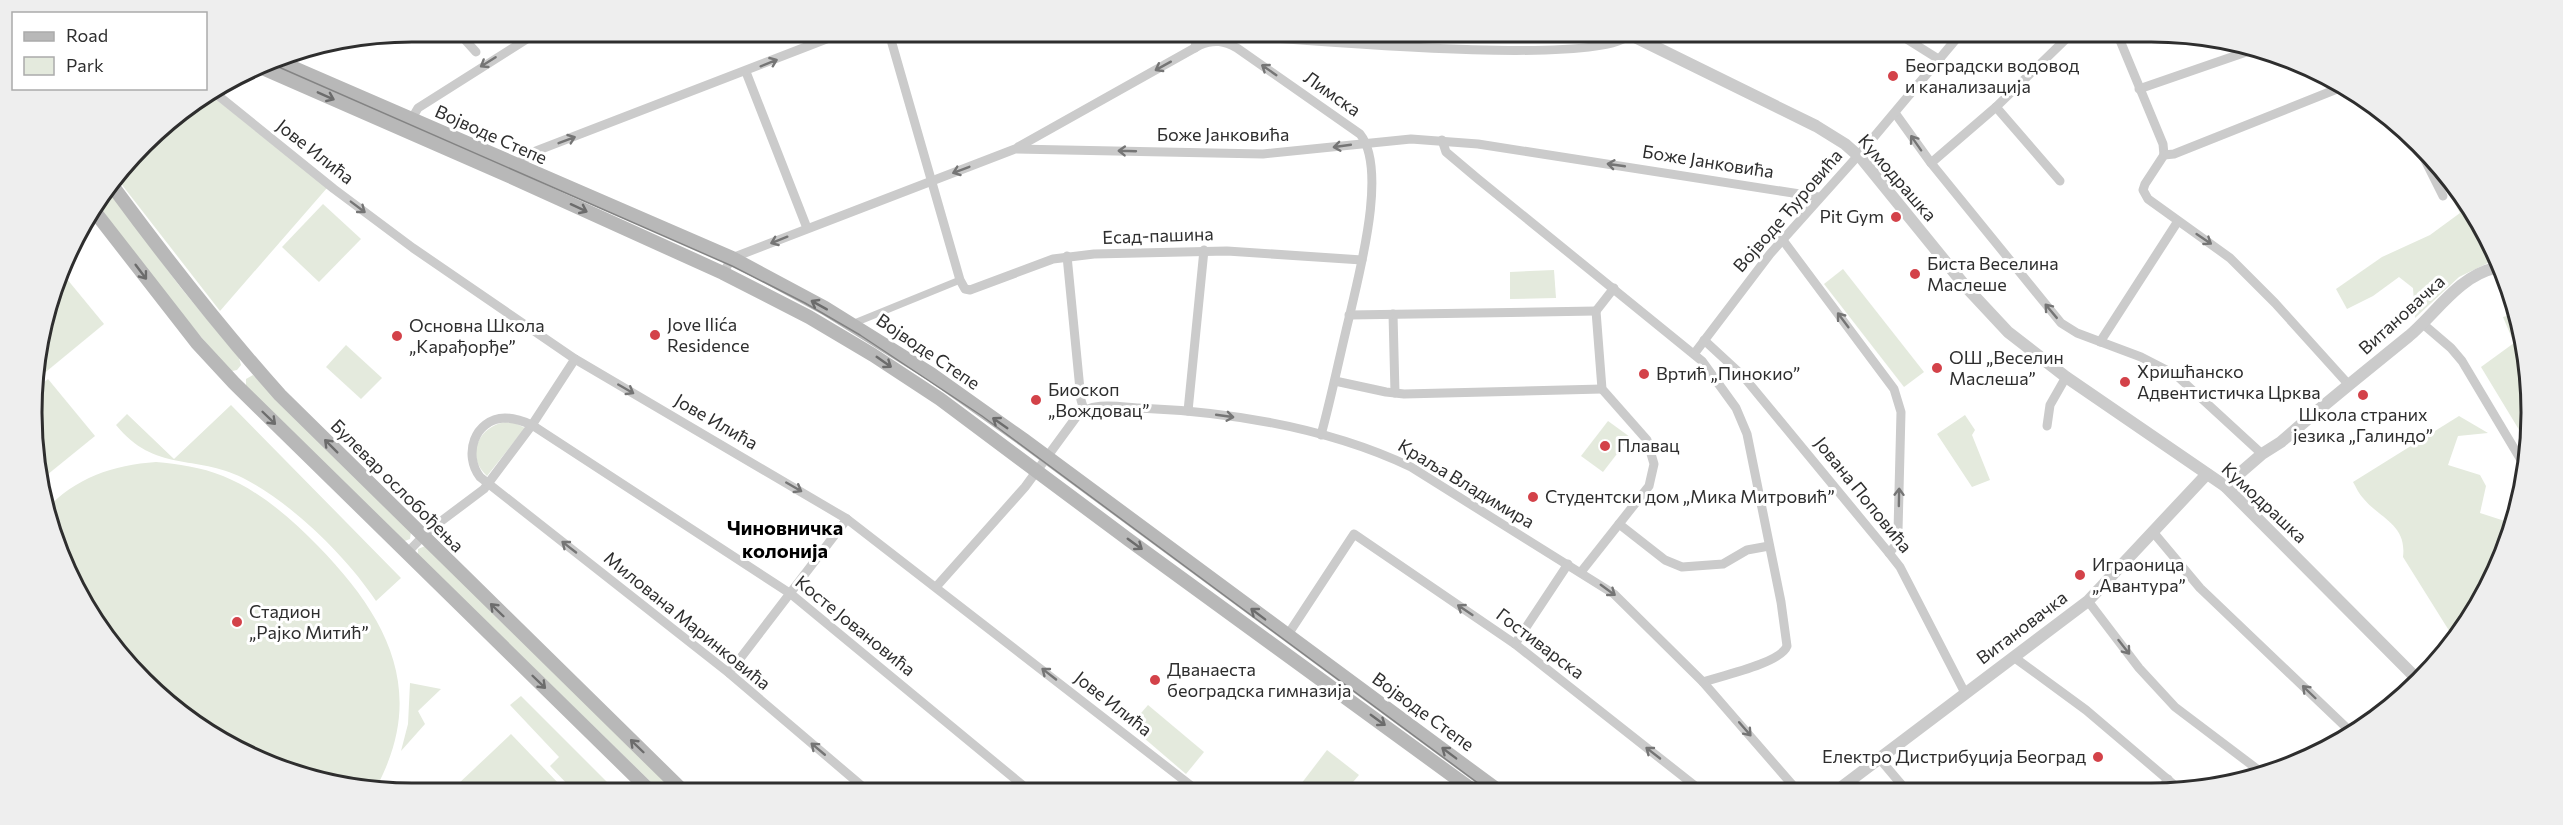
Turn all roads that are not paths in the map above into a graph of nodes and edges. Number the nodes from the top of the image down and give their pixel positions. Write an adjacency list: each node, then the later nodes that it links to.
1 (467, 42): 18 (street)
2 (522, 42): 29 (street, one-way to 29)
3 (820, 42): 23 (street, one-way to 3)
4 (891, 42): 39 (street)
5 (1196, 42): 16 (street)
6 (1207, 42): 16 (street, Лимска)
7 (1225, 42): 17 (street, Лимска)
8 (1238, 42): 17 (street)
9 (1374, 42): 10 (street)
10 (1618, 42)
11 (1645, 42): 34 (street, Кумодрашка)
12 (1911, 42): 20 (street)
13 (1954, 42): 20 (street, Војводе Ђуровића)
14 (2063, 42): 27 (street)
15 (2121, 42): 24 (street)
16 (1195, 48): 32 (street, Лимска, one-way to 32)
17 (1238, 48): 31 (street, Лимска, one-way to 17)
18 (476, 52)
19 (2241, 54): 24 (street)
20 (1940, 60): 28 (street, Војводе Ђуровића)
21 (275, 68): 29 (main road, Војводе Степе)
22 (275, 69): 37 (main road, Војводе Степе, one-way to 37)
23 (746, 72): 37 (street, one-way to 23); 45 (street)
24 (2139, 89): 33 (street)
25 (2333, 90): 33 (street)
26 (219, 97): 63 (street, Јове Илића, one-way to 63)
27 (1996, 107): 35 (street); 38 (street)
28 (1895, 113): 34 (street, Војводе Ђуровића); 35 (street, one-way to 28)
29 (411, 120): 37 (main road, Војводе Степе)
30 (1442, 140): 31 (street, Боже Јанковића); 42 (street, Боже Јанковића, one-way to 30); 54 (street)
31 (1366, 143): 32 (street, Боже Јанковића, one-way to 32); 50 (street, Лимска)
32 (1016, 148): 39 (street, Боже Јанковића, one-way to 39)
33 (2164, 155): 44 (street)
34 (1858, 156): 42 (street, Војводе Ђуровића); 65 (street, Кумодрашка)
35 (1931, 164): 61 (street, one-way to 35)
36 (2429, 168): 41 (street)
37 (511, 170): 49 (main road, Војводе Степе); 52 (main road, Војводе Степе, one-way to 52)
38 (2060, 181)
39 (930, 182): 45 (street, Боже Јанковића); 53 (street)
40 (116, 191): 64 (main road, Булевар ослобођења)
41 (2443, 196)
42 (1819, 197): 46 (street, Војводе Ђуровића)
43 (98, 216): 67 (main road, one-way to 67)
44 (2178, 221): 61 (street); 68 (street, one-way to 68)
45 (807, 228): 49 (street, Боже Јанковића, one-way to 49)
46 (1782, 239): 60 (street, Војводе Ђуровића); 89 (street, one-way to 46)
47 (1204, 250): 48 (street, Есад-пашина); 50 (street, Есад-пашина); 71 (street)
48 (1067, 256): 53 (street, Есад-пашина); 72 (street)
49 (732, 258): 52 (street); 58 (main road, Војводе Степе, one-way to 49)
50 (1362, 260): 57 (street, Лимска)
51 (2492, 269): 59 (street, Витановачка)
52 (723, 273): 79 (main road, Војводе Степе, one-way to 79)
53 (961, 283): 58 (street, Есад-пашина)
54 (1614, 288): 55 (street); 62 (street)
55 (1596, 311): 56 (street); 69 (street)
56 (1393, 314): 57 (street); 70 (street)
57 (1349, 315): 66 (street, Лимска)
58 (852, 324): 78 (main road, Војводе Степе, one-way to 58)
59 (2423, 324): 68 (street, Витановачка); 77 (street)
60 (1704, 340): 62 (street, Војводе Ђуровића); 89 (street, Јована Поповића)
61 (2100, 342): 76 (street)
62 (1694, 354): 87 (street)
63 (575, 359): 73 (street); 83 (street, Јове Илића, one-way to 83)
64 (253, 366): 67 (main road); 86 (main road, Булевар ослобођења, one-way to 64)
65 (2066, 376): 74 (street); 80 (street, Кумодрашка)
66 (1335, 381): 70 (street); 75 (street, Лимска)
67 (234, 384): 88 (main road, one-way to 88)
68 (2349, 385): 76 (street, Витановачка)
69 (1602, 389): 70 (street); 84 (street)
70 (1395, 393)
71 (1188, 411): 72 (street, Краља Владимира); 75 (street, Краља Владимира, one-way to 75)
72 (1080, 413): 78 (street)
73 (532, 425): 81 (street); 81 (street, Милована Маринковића); 93 (street, Косте Јовановића)
74 (2046, 426)
75 (1321, 435): 90 (street, Краља Владимира)
76 (2262, 454): 82 (street, Витановачка)
77 (2518, 456)
78 (1047, 457): 79 (street); 95 (main road, Војводе Степе, one-way to 78)
79 (1037, 471): 92 (street); 115 (main road, Војводе Степе, one-way to 115)
80 (2207, 474): 82 (street, Кумодрашка); 85 (street, Витановачка)
81 (488, 483): 86 (street); 98 (street, Милована Маринковића, one-way to 81)
82 (2225, 486): 99 (street, Кумодрашка)
83 (847, 519): 92 (street, Јове Илића); 93 (street)
84 (1619, 524): 87 (street); 91 (street)
85 (2153, 532): 94 (street, Витановачка); 104 (street, one-way to 85)
86 (422, 537): 88 (street); 102 (main road, Булевар ослобођења, one-way to 86)
87 (1769, 546): 100 (street)
88 (407, 553): 103 (main road, one-way to 103)
89 (1889, 553): 101 (street, Јована Поповића)
90 (1568, 564): 91 (street, Краља Владимира); 96 (street)
91 (1581, 572): 100 (street, Краља Владимира, one-way to 100)
92 (936, 587): 114 (street, Јове Илића, one-way to 92)
93 (791, 594): 98 (street); 113 (street, Косте Јовановића)
94 (2088, 601): 97 (street, Витановачка); 106 (street, one-way to 106)
95 (1287, 636): 96 (street, Гостиварска, one-way to 95); 116 (main road, Војводе Степе, one-way to 95)
96 (1515, 644): 117 (street, Гостиварска, one-way to 96)
97 (2014, 658): 101 (street, Витановачка); 107 (street)
98 (729, 674): 112 (street, Милована Маринковића, one-way to 98)
99 (2412, 674)
100 (1703, 682): 118 (street, Краља Владимира, one-way to 118)
101 (1965, 693): 105 (street, Витановачка)
102 (592, 702): 103 (main road); 111 (main road, Булевар ослобођења, one-way to 102)
103 (577, 719): 110 (main road)
104 (2346, 727)
105 (1879, 758): 119 (street, Витановачка); 120 (street)
106 (2255, 767)
107 (2168, 779): 108 (street); 109 (street)
108 (2166, 782)
109 (2171, 782)
110 (642, 783)
111 (675, 783)
112 (858, 783)
113 (1020, 783)
114 (1188, 783)
115 (1463, 783)
116 (1488, 783)
117 (1691, 783)
118 (1791, 783)
119 (1847, 783)
120 (1900, 783)

